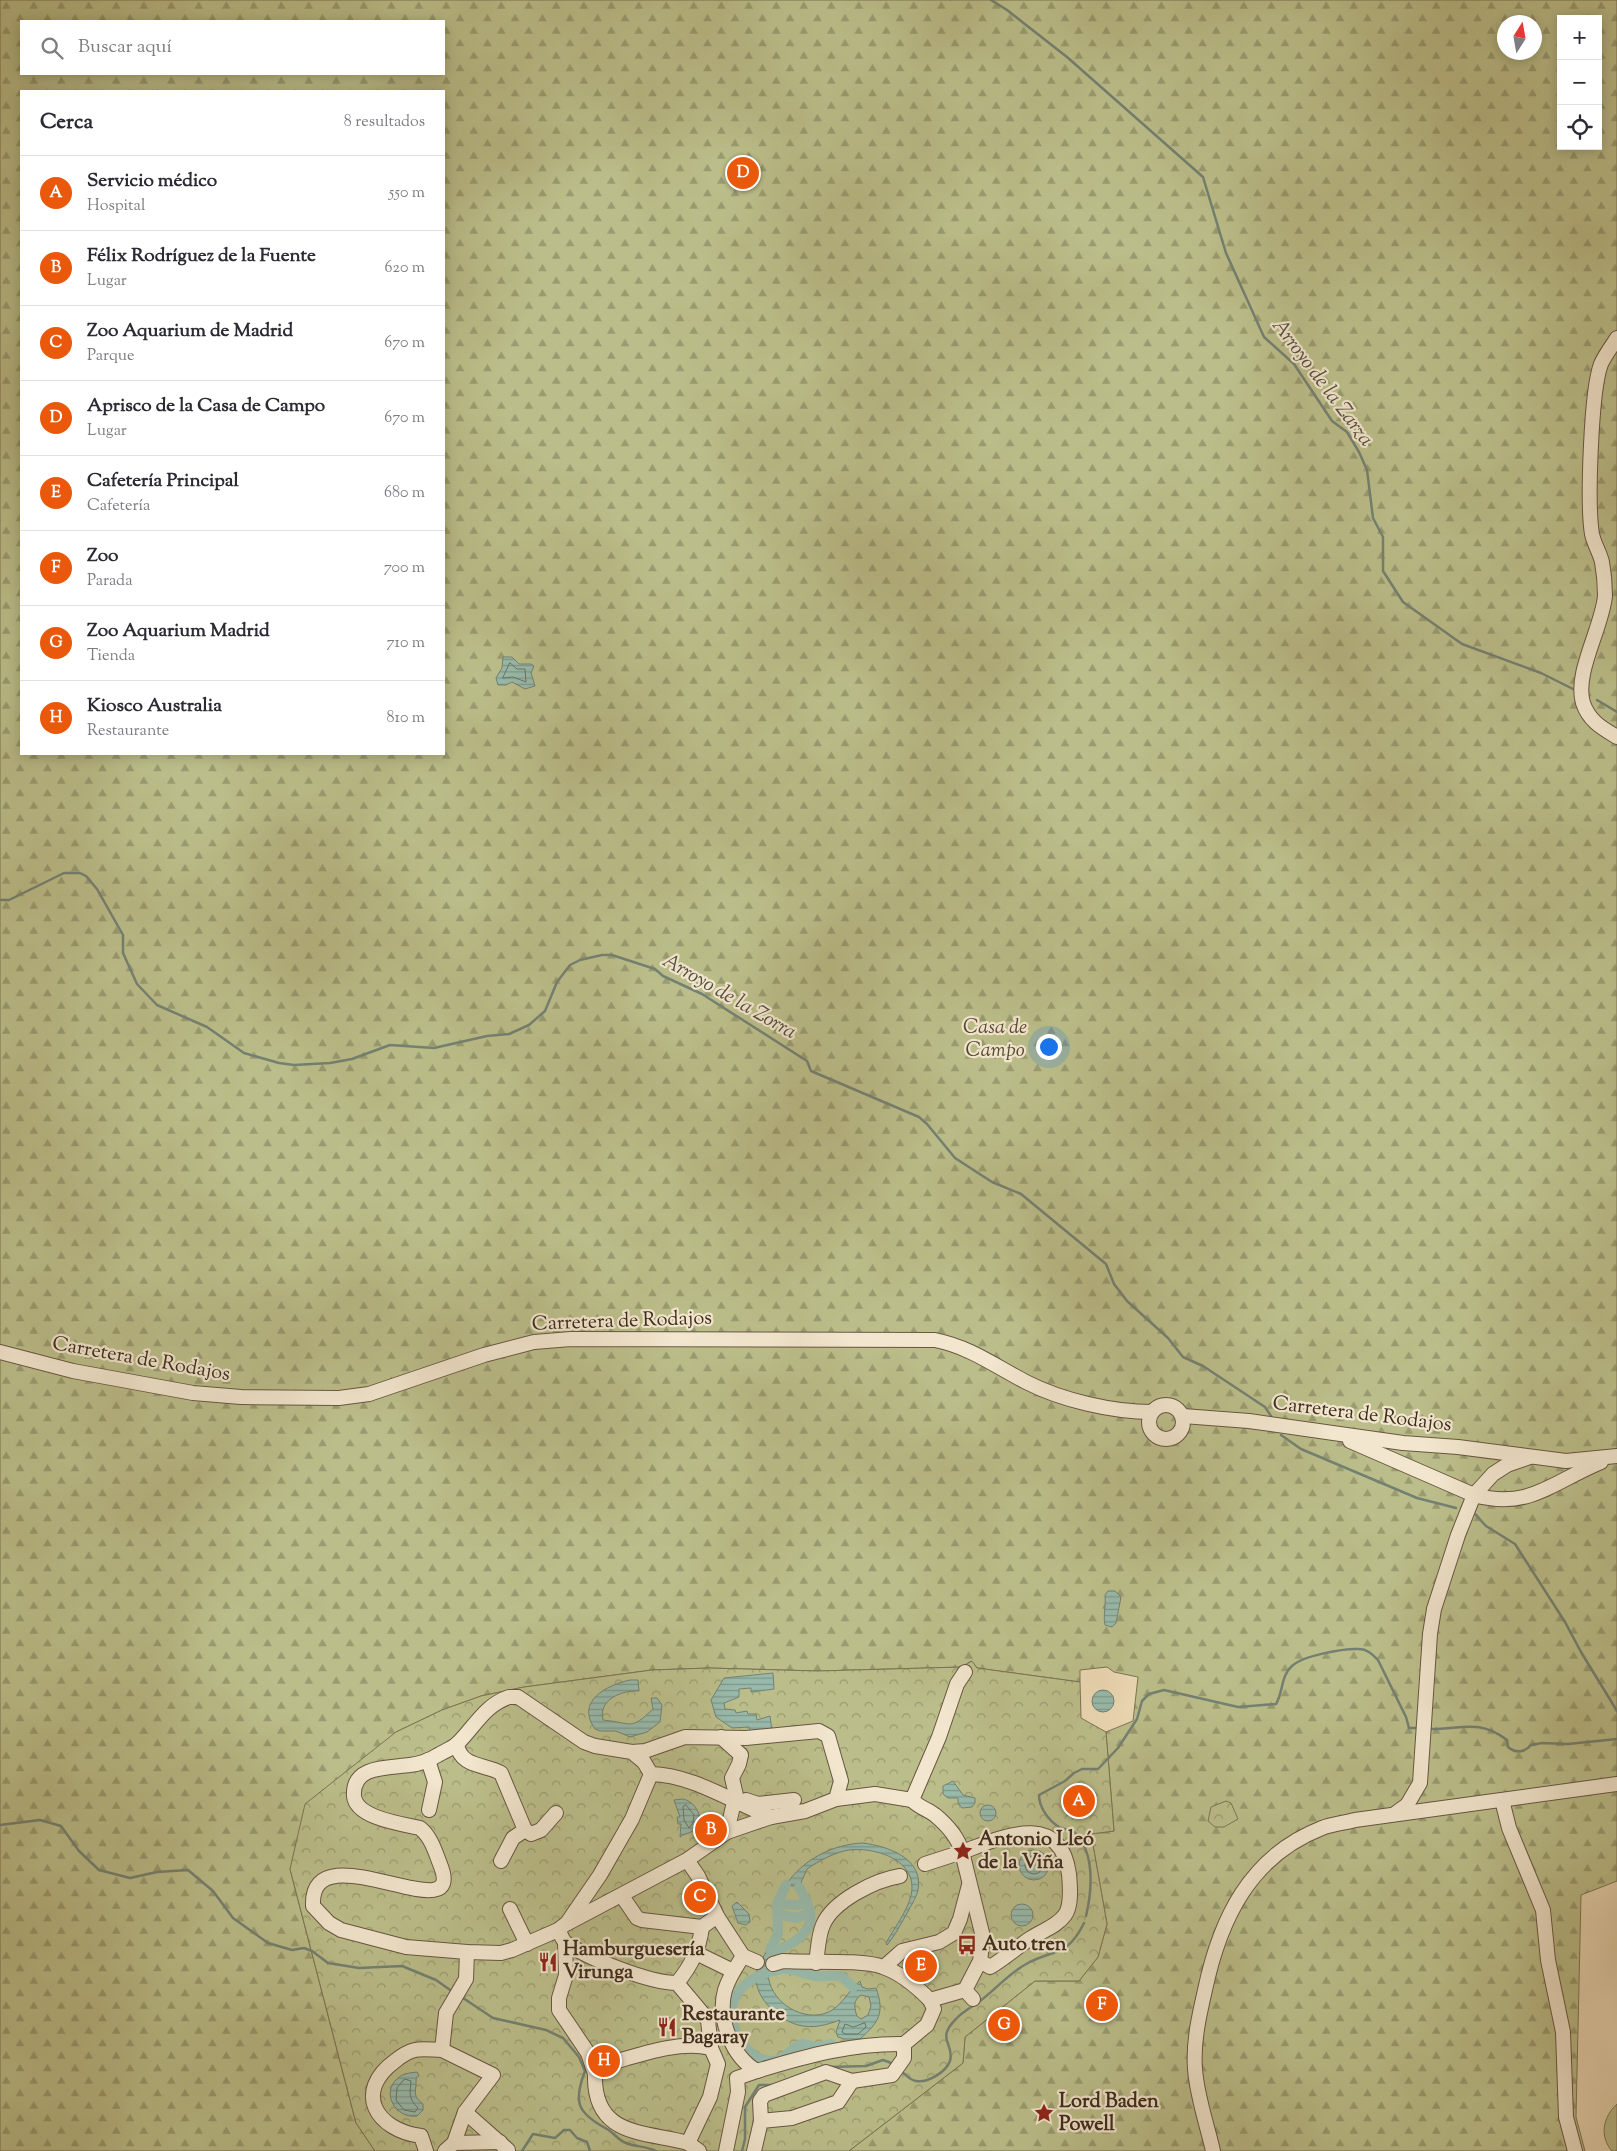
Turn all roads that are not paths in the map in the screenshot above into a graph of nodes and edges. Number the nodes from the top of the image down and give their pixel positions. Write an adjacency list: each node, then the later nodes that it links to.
1 (1617, 338): 2 (street)
2 (1617, 737)
3 (0, 1352): 4 (street, Carretera de Rodajos)
4 (1152, 1412): 5 (street); 5 (street)
5 (1183, 1416): 6 (street, Carretera de Rodajos)
6 (1331, 1433): 7 (street, Carretera de Rodajos); 9 (street)
7 (1535, 1456): 8 (street, Carretera de Rodajos); 9 (street)
8 (1617, 1456): 9 (street)
9 (1474, 1495): 18 (street)
10 (965, 1672): 22 (street)
11 (721, 1737): 13 (street); 16 (street); 24 (street)
12 (457, 1744): 13 (street); 14 (street); 31 (street)
13 (632, 1752): 15 (street)
14 (428, 1760): 30 (street); 30 (street)
15 (651, 1774): 24 (street); 43 (street)
16 (841, 1781): 19 (street); 20 (street)
17 (1617, 1784): 23 (street)
18 (1419, 1787): 25 (street); 26 (street); 28 (street)
19 (858, 1795): 20 (street); 22 (street)
20 (836, 1799): 29 (street)
21 (794, 1800): 24 (street)
22 (912, 1800): 33 (street)
23 (1502, 1800): 25 (street); 75 (street)
24 (737, 1801): 29 (street); 32 (street)
25 (1444, 1807): 26 (street)
26 (1422, 1809): 28 (street)
27 (556, 1813): 31 (street)
28 (1395, 1813): 65 (street)
29 (771, 1817): 32 (street)
30 (427, 1821): 45 (street)
31 (525, 1830): 35 (street)
32 (727, 1832): 34 (street)
33 (962, 1852): 36 (street); 38 (street); 48 (street)
34 (687, 1860): 39 (street); 41 (street)
35 (501, 1861)
36 (924, 1864)
37 (900, 1876): 50 (street)
38 (969, 1885): 48 (street); 52 (street)
39 (622, 1896): 42 (street); 43 (street)
40 (510, 1909): 44 (street)
41 (717, 1916): 42 (street); 47 (street)
42 (702, 1927): 46 (street)
43 (563, 1932): 44 (street); 54 (street); 61 (street)
44 (527, 1944): 45 (street)
45 (467, 1952): 58 (street)
46 (696, 1952): 53 (street); 54 (street)
47 (743, 1956): 49 (street); 53 (street)
48 (980, 1961): 55 (street)
49 (757, 1962)
50 (816, 1963): 51 (street); 52 (street)
51 (773, 1964)
52 (884, 1967): 55 (street)
53 (734, 1972): 60 (street)
54 (677, 1983): 57 (street)
55 (930, 2000): 56 (street)
56 (904, 2044): 60 (street); 63 (street)
57 (711, 2048): 59 (street); 61 (street)
58 (442, 2050): 64 (street); 70 (street)
59 (718, 2064): 62 (street); 69 (street)
60 (757, 2071): 62 (street)
61 (595, 2074): 69 (street)
62 (737, 2078): 71 (street)
63 (852, 2081): 66 (street); 66 (street)
64 (465, 2112): 67 (street); 68 (street)
65 (1205, 2116): 73 (street); 74 (street)
66 (761, 2121): 72 (street)
67 (504, 2146): 68 (street)
68 (450, 2147)
69 (694, 2147)
70 (426, 2151)
71 (726, 2151)
72 (754, 2151)
73 (1213, 2151)
74 (1218, 2151)
75 (1575, 2151)

